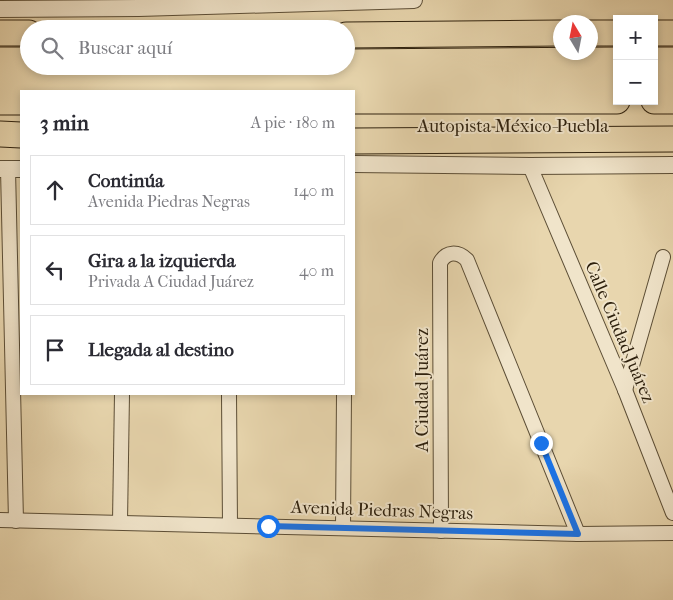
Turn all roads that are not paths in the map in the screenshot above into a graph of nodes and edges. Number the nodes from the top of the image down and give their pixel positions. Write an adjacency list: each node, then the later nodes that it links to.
1 (356, 0): 2 (street); 3 (street)
2 (414, 0)
3 (239, 2): 4 (street)
4 (139, 4): 6 (street)
5 (0, 9): 6 (street)
6 (30, 14)
7 (20, 20): 8 (highway)
8 (0, 33)
9 (553, 33): 14 (highway)
10 (598, 33): 11 (highway)
11 (613, 33)
12 (658, 33): 13 (highway)
13 (673, 33)
14 (355, 35)
15 (0, 60): 16 (highway)
16 (20, 60)
17 (613, 60): 20 (highway)
18 (658, 60): 19 (highway)
19 (673, 60)
20 (355, 62)
21 (613, 78): 24 (highway)
22 (658, 78): 23 (highway)
23 (673, 78)
24 (0, 81)
25 (355, 101): 26 (highway)
26 (613, 101)
27 (658, 101): 28 (highway)
28 (673, 101)
29 (0, 102): 30 (highway)
30 (20, 102)
31 (0, 120): 32 (highway)
32 (20, 121)
33 (355, 126): 34 (highway, Autopista México-Puebla)
34 (673, 126)
35 (0, 134): 36 (highway)
36 (20, 136)
37 (673, 139): 38 (highway)
38 (355, 141)
39 (355, 164): 41 (street)
40 (673, 164): 41 (street)
41 (530, 166): 44 (street, Calle Ciudad Juárez)
42 (10, 169): 50 (street)
43 (663, 257): 44 (street)
44 (625, 390): 48 (street, Calle Ciudad Juárez)
45 (122, 395): 51 (street)
46 (229, 395): 52 (street)
47 (344, 395): 53 (street)
48 (673, 513)
49 (0, 520): 50 (street, Avenida Piedras Negras)
50 (16, 521): 51 (street, Avenida Piedras Negras)
51 (120, 522): 52 (street, Avenida Piedras Negras)
52 (230, 525): 53 (street, Avenida Piedras Negras)
53 (343, 528): 54 (street, Avenida Piedras Negras)
54 (441, 531): 56 (street, Avenida Piedras Negras); 56 (street, A Ciudad Juárez)
55 (673, 533): 56 (street, Avenida Piedras Negras)
56 (578, 534)

